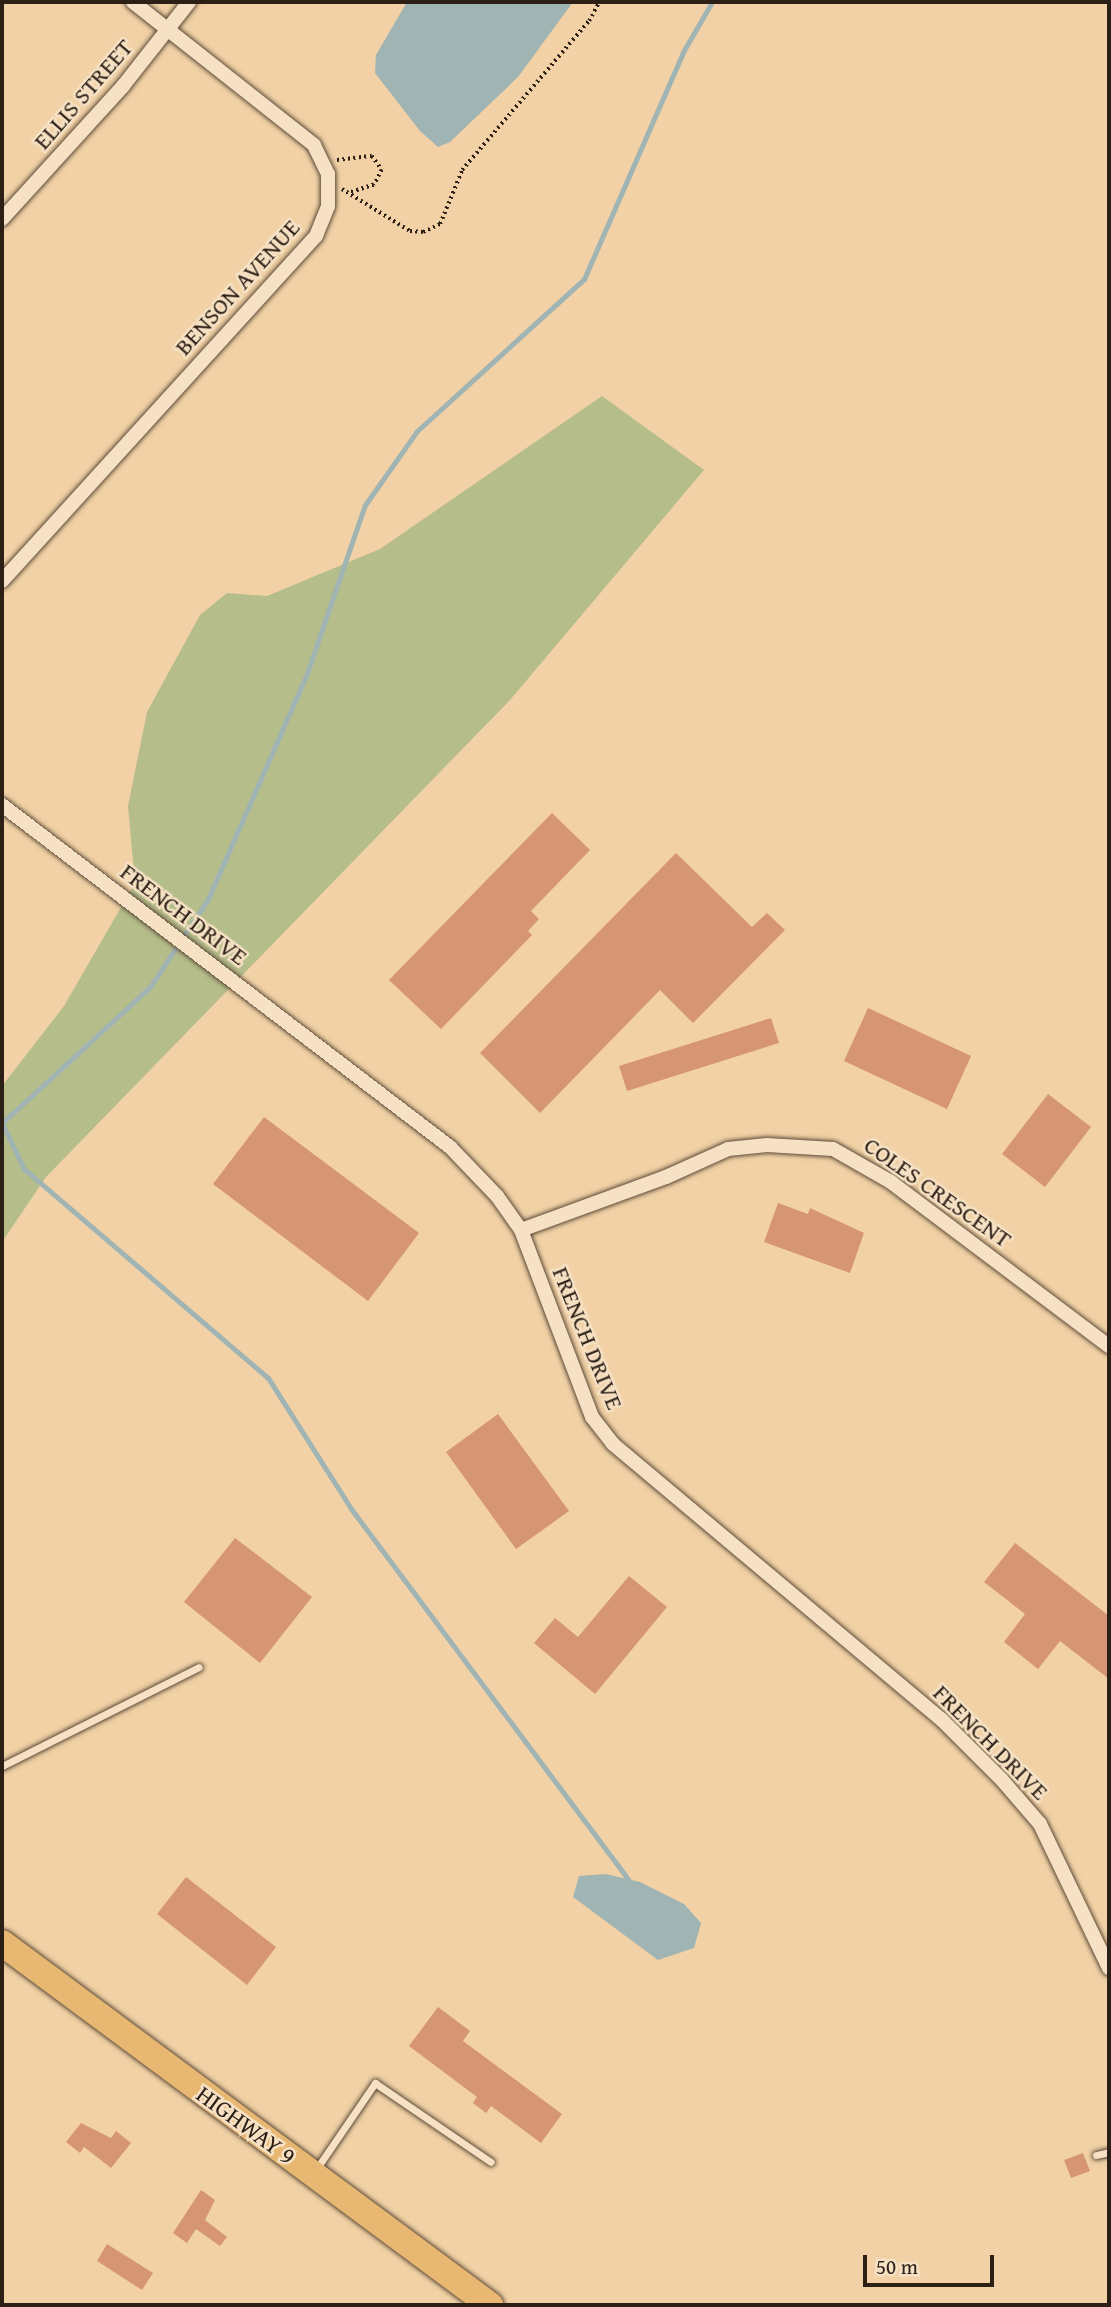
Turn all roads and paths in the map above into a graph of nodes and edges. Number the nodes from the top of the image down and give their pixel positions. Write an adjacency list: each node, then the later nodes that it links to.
1 (133, 2): 4 (street, BENSON AVENUE)
2 (189, 2): 4 (street, ELLIS STREET)
3 (599, 2): 7 (path)
4 (169, 29): 5 (street, BENSON AVENUE); 8 (street, ELLIS STREET)
5 (324, 164): 6 (street, BENSON AVENUE); 7 (path)
6 (329, 187): 7 (path); 9 (street, BENSON AVENUE)
7 (350, 193)
8 (2, 219)
9 (2, 581)
10 (2, 805): 11 (street, FRENCH DRIVE)
11 (521, 1230): 12 (street, COLES CRESCENT); 16 (street, FRENCH DRIVE)
12 (1109, 1346)
13 (199, 1667): 14 (lane)
14 (2, 1766)
15 (2, 1944): 20 (highway, HIGHWAY 9)
16 (1108, 1962)
17 (1109, 2152): 18 (lane)
18 (1096, 2155)
19 (491, 2162): 20 (lane)
20 (313, 2175): 21 (highway, HIGHWAY 9)
21 (490, 2305)

